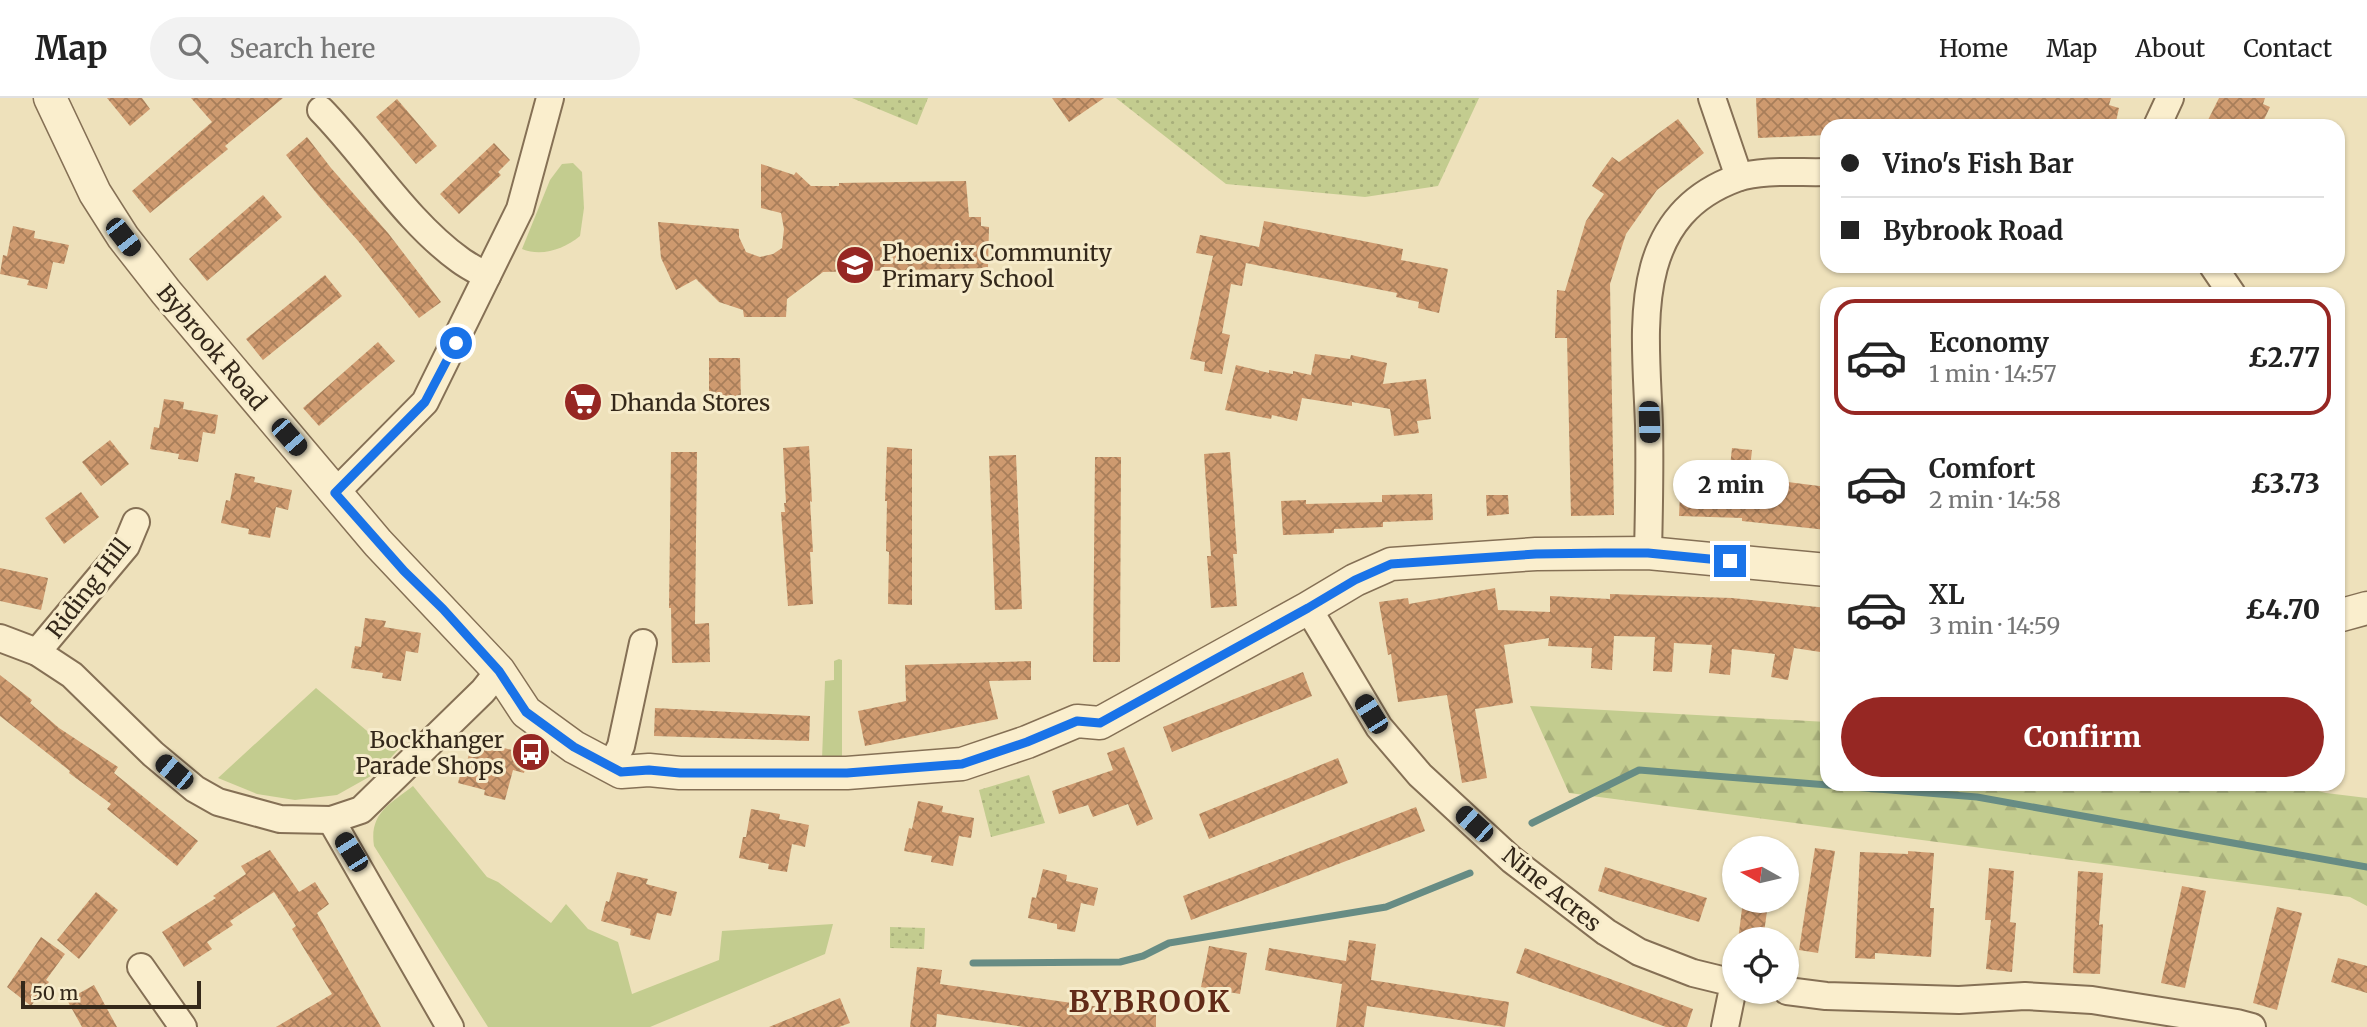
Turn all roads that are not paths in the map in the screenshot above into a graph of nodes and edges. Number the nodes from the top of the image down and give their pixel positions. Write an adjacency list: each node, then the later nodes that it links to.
1 (50, 98): 10 (street, Bybrook Road)
2 (550, 98): 9 (street)
3 (1712, 98): 8 (street)
4 (2170, 98): 6 (street)
5 (320, 110): 9 (street)
6 (2160, 119)
7 (1820, 172): 8 (street)
8 (1739, 177): 12 (street)
9 (488, 276): 10 (street)
10 (335, 493): 20 (street, Bybrook Road)
11 (136, 522): 19 (street, Riding Hill)
12 (1648, 553): 13 (street, Bybrook Road); 14 (street, Bybrook Road)
13 (1820, 569)
14 (1308, 608): 21 (street, Bybrook Road); 27 (street, Nine Acres)
15 (2367, 608): 16 (street)
16 (2345, 614)
17 (0, 638): 19 (street)
18 (643, 643): 21 (street)
19 (37, 652): 22 (street)
20 (499, 671): 21 (street, Bybrook Road); 22 (street)
21 (610, 768)
22 (331, 820): 25 (street)
23 (141, 967): 26 (street)
24 (1799, 992): 28 (street)
25 (439, 1023)
26 (183, 1027)
27 (1725, 1027)
28 (2252, 1027)

